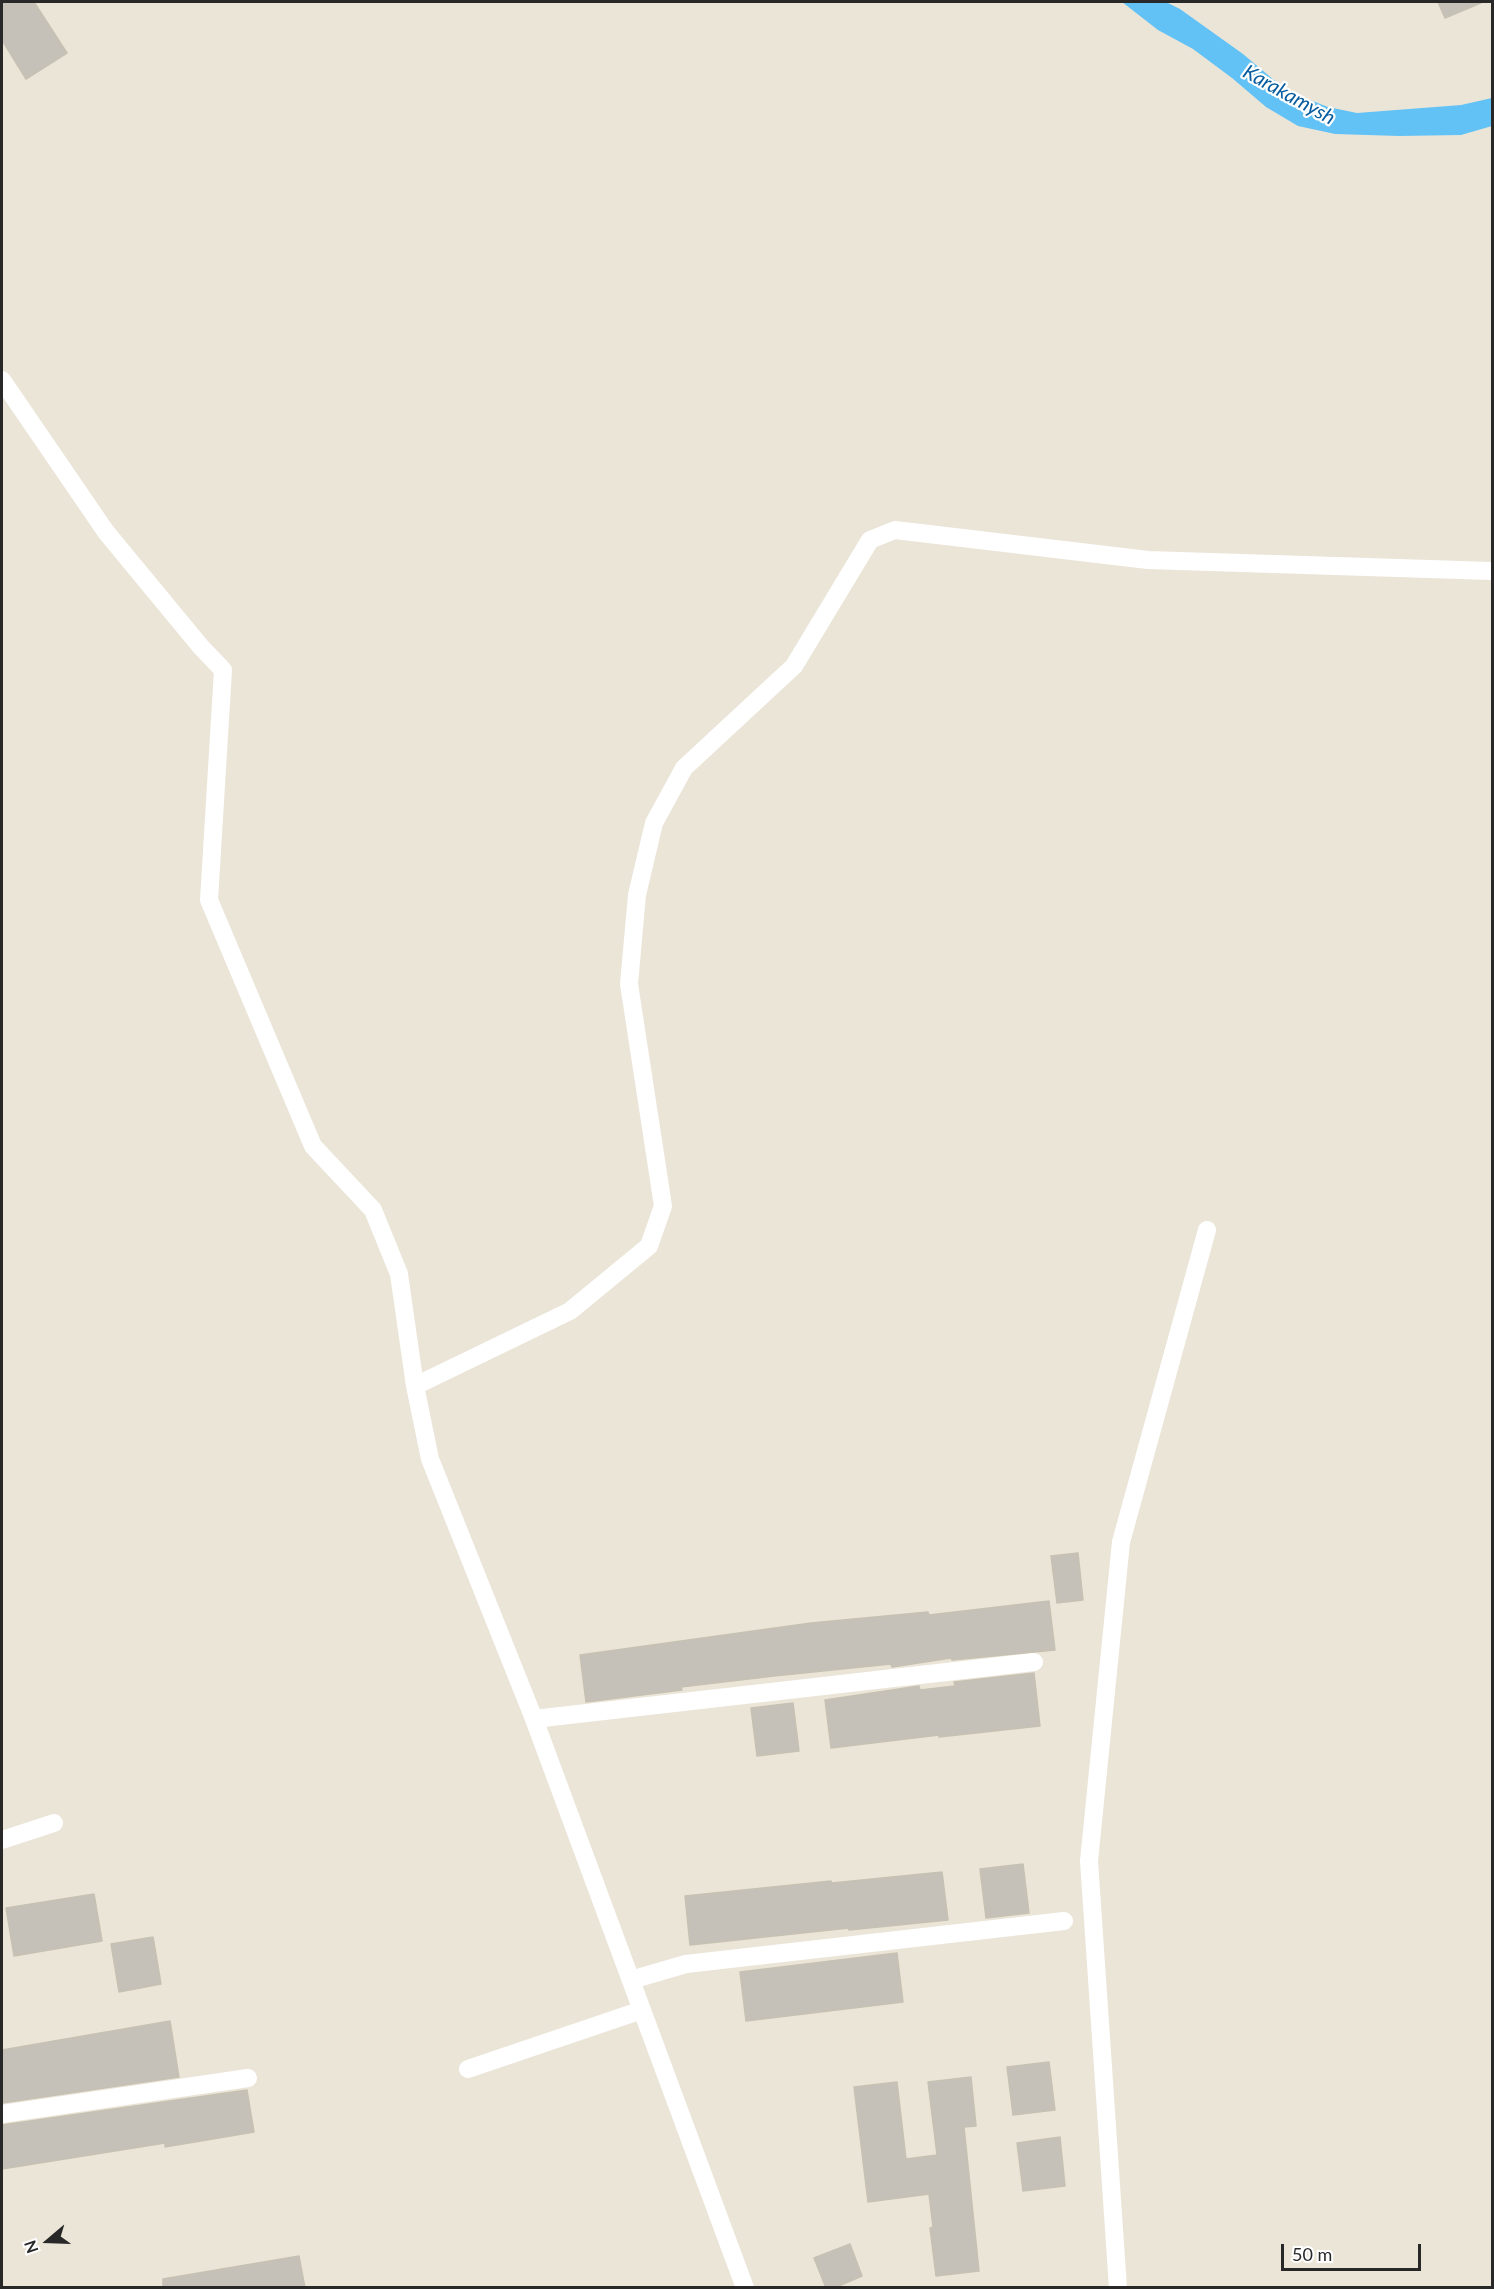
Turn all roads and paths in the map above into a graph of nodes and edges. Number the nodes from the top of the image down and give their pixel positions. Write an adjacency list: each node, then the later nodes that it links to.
1 (2, 380): 4 (street)
2 (1492, 571): 4 (street)
3 (1208, 1230): 16 (street)
4 (415, 1386): 6 (street)
5 (1034, 1662): 6 (street)
6 (534, 1719): 10 (street)
7 (54, 1823): 8 (street)
8 (2, 1840)
9 (1064, 1921): 10 (street)
10 (631, 1980): 11 (street)
11 (642, 2010): 12 (street); 15 (street)
12 (468, 2069)
13 (248, 2078): 14 (street)
14 (2, 2114)
15 (745, 2288)
16 (1118, 2288)

